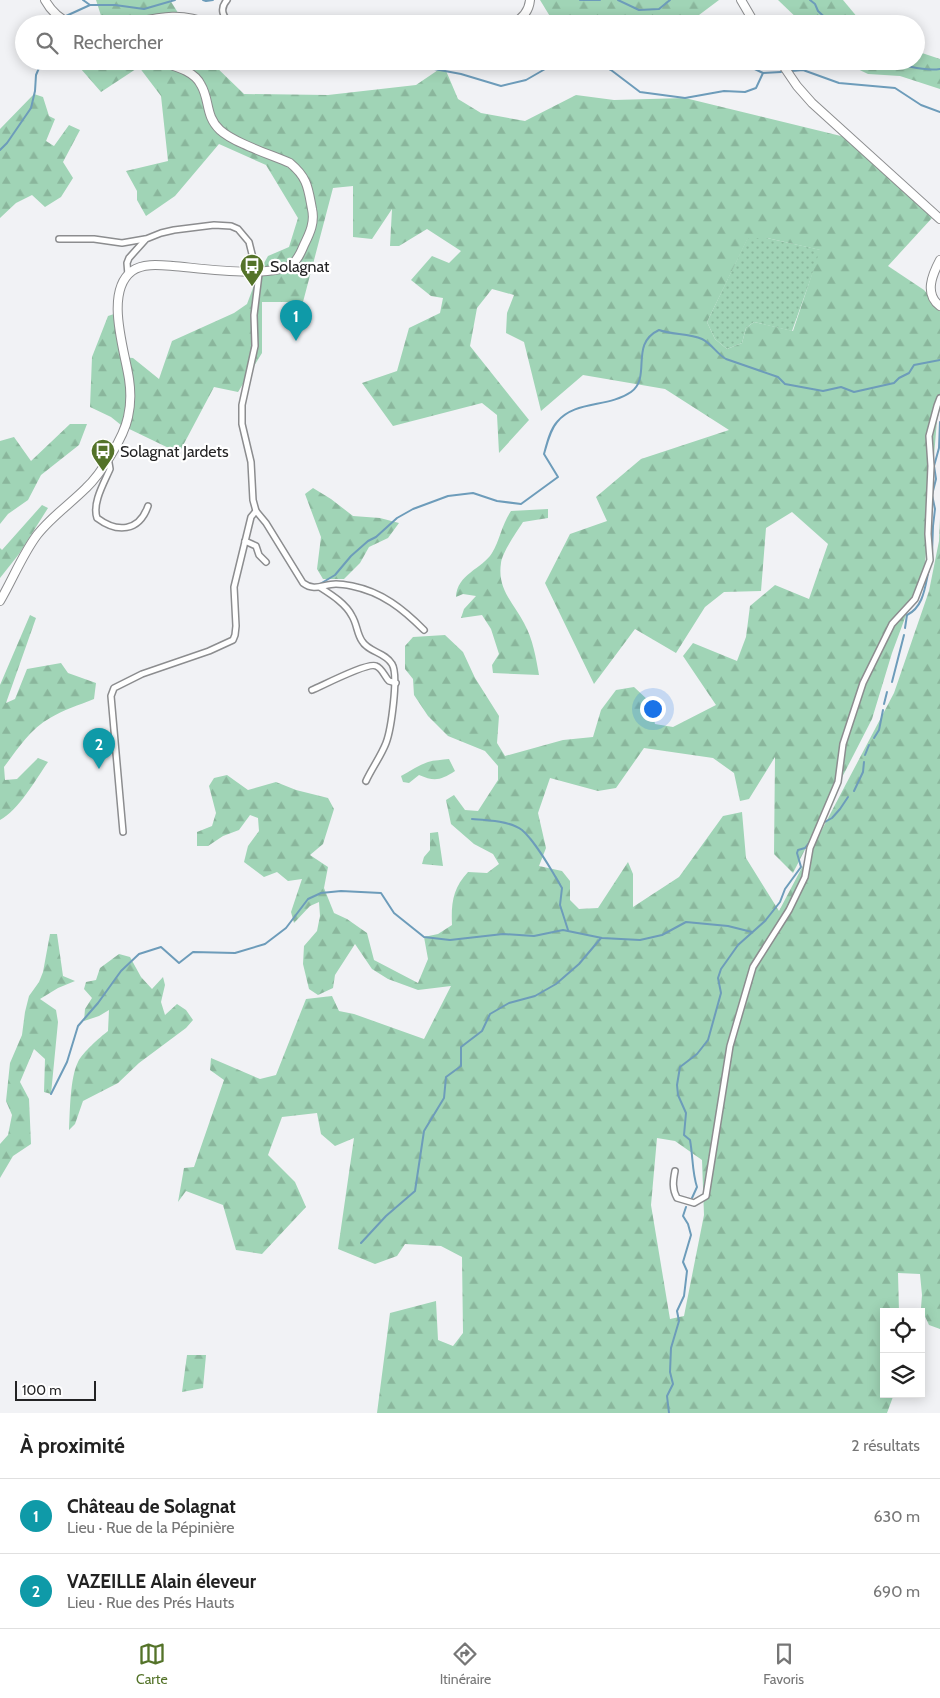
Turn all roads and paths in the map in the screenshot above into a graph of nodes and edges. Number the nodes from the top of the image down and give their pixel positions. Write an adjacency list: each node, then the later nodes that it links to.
1 (45, 0): 5 (main road)
2 (227, 0): 6 (street)
3 (530, 0): 7 (main road)
4 (741, 0): 8 (main road)
5 (55, 15)
6 (223, 15)
7 (523, 15)
8 (749, 15)
9 (184, 70): 15 (main road)
10 (786, 70): 11 (main road)
11 (940, 219)
12 (146, 239): 13 (street); 15 (street); 16 (street)
13 (59, 240)
14 (940, 260): 17 (main road)
15 (259, 272): 16 (main road); 21 (street)
16 (128, 275): 19 (main road)
17 (940, 306)
18 (940, 398): 31 (street)
19 (107, 460): 20 (street); 25 (main road)
20 (148, 506)
21 (256, 511): 22 (street); 24 (street)
22 (245, 541): 23 (street); 30 (street)
23 (266, 562)
24 (320, 588): 26 (street); 27 (street)
25 (0, 601)
26 (424, 630)
27 (396, 683): 28 (street); 29 (street)
28 (312, 690)
29 (366, 781)
30 (123, 832)
31 (676, 1171)

